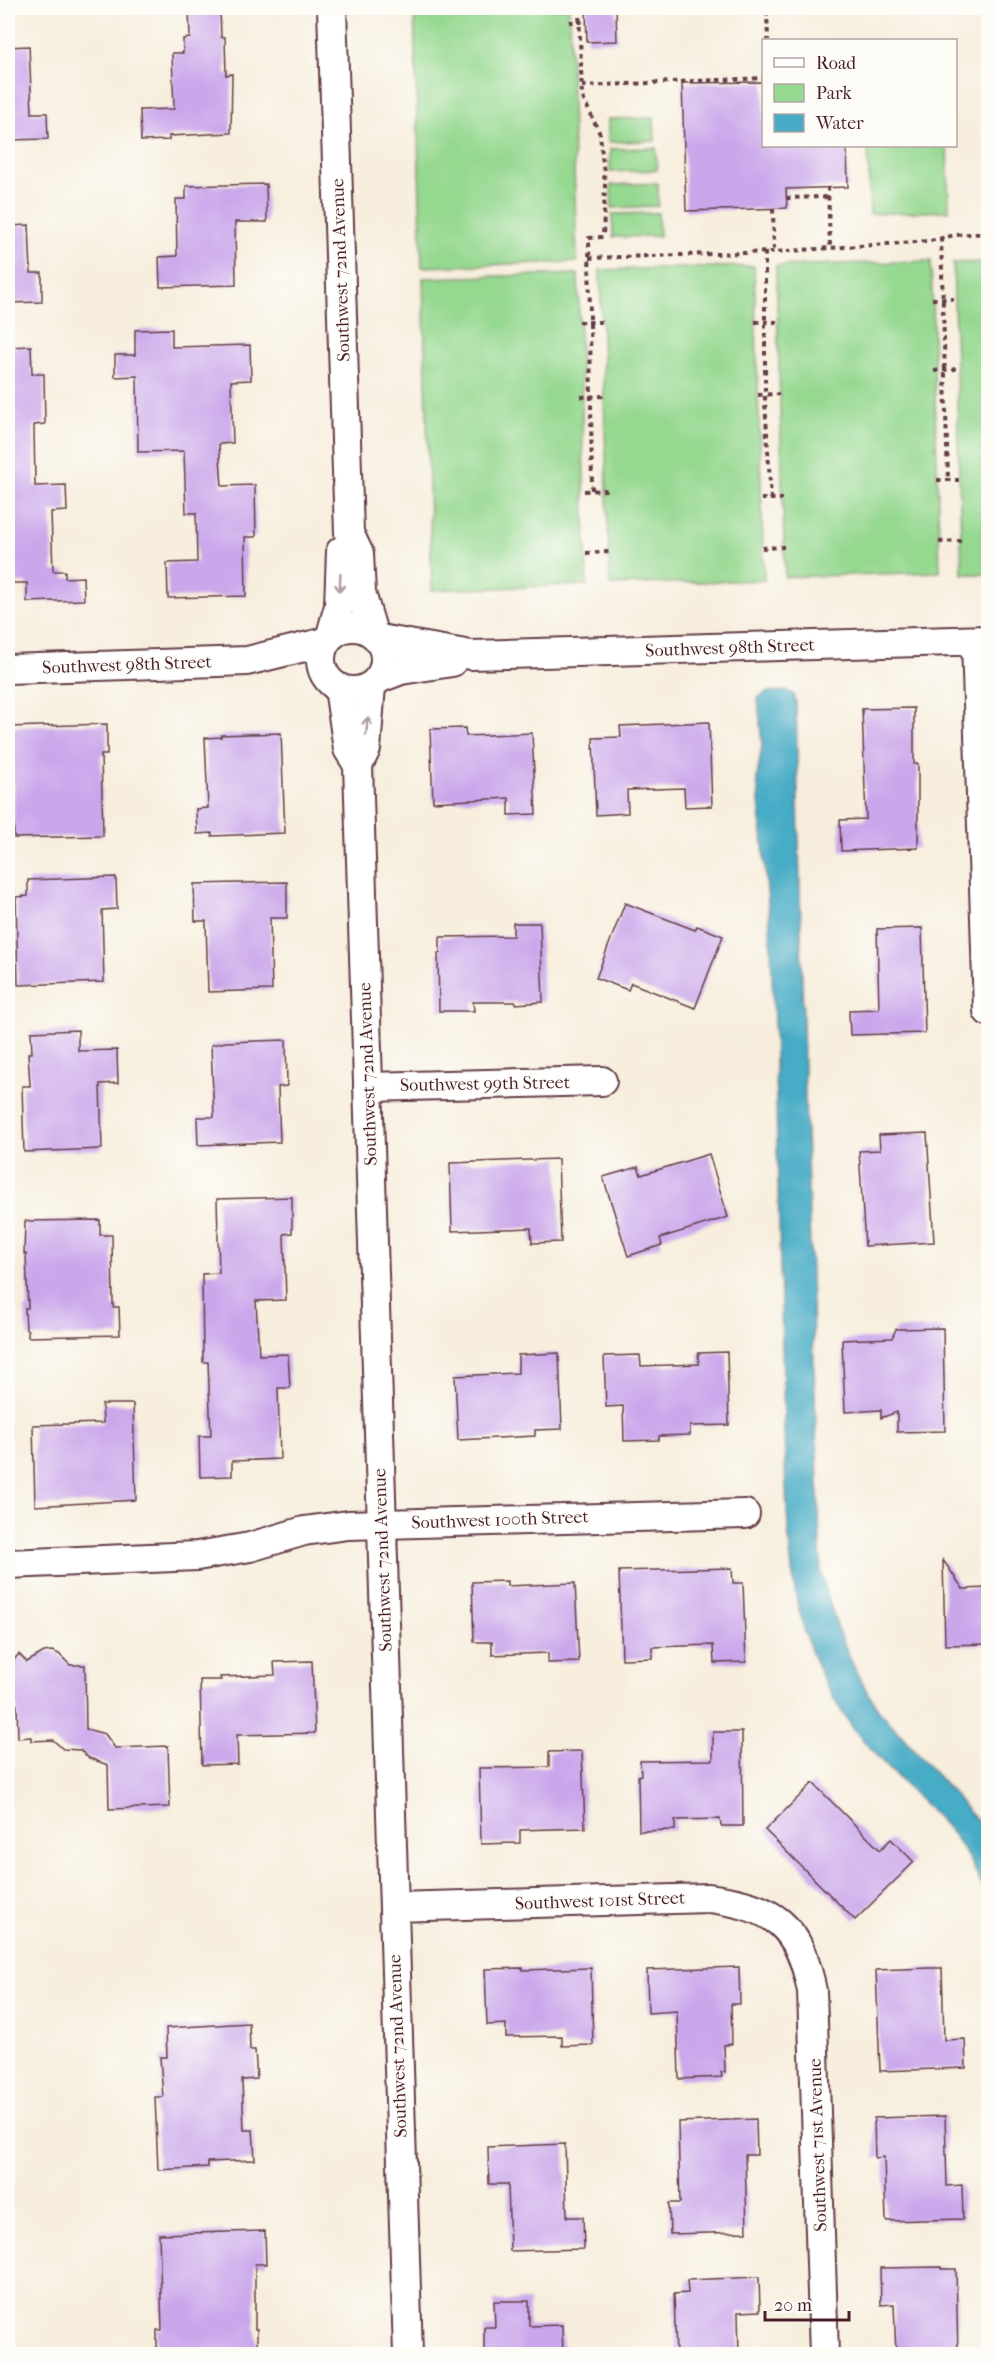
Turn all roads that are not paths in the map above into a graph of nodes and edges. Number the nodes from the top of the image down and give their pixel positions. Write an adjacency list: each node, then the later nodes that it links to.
1 (332, 8): 2 (street, Southwest 72nd Avenue)
2 (349, 533): 3 (street, Southwest 72nd Avenue); 4 (street, Southwest 72nd Avenue, one-way to 4)
3 (377, 636): 4 (street); 6 (street, Southwest 98th Street); 9 (street)
4 (328, 638): 7 (street, Southwest 98th Street); 10 (street)
5 (982, 641): 6 (street, Southwest 98th Street); 12 (street)
6 (471, 655): 9 (street, Southwest 98th Street)
7 (247, 662): 8 (street, Southwest 98th Street); 10 (street, Southwest 98th Street)
8 (8, 669)
9 (376, 682): 10 (street); 11 (street, Southwest 72nd Avenue, one-way to 9)
10 (334, 685): 11 (street, Southwest 72nd Avenue)
11 (358, 765): 14 (street, Southwest 72nd Avenue)
12 (988, 1011)
13 (602, 1081): 14 (street, Southwest 99th Street)
14 (369, 1087): 16 (street, Southwest 72nd Avenue)
15 (745, 1514): 16 (street, Southwest 100th Street)
16 (382, 1524): 17 (street, Southwest 100th Street); 18 (street, Southwest 72nd Avenue)
17 (8, 1564)
18 (394, 1907): 19 (street, Southwest 101st Street); 20 (street, Southwest 72nd Avenue)
19 (795, 1939): 21 (street, Southwest 71st Avenue)
20 (408, 2355)
21 (824, 2355)

